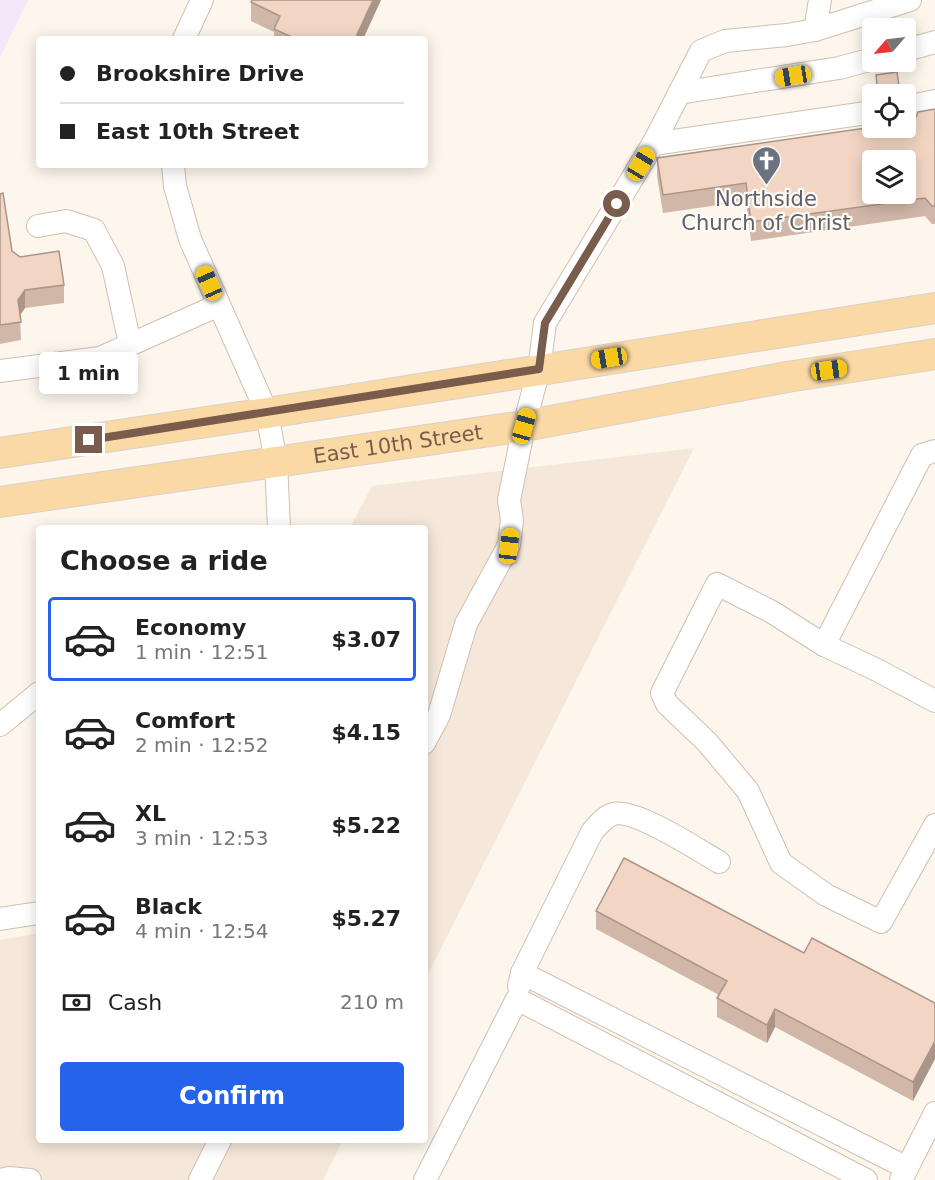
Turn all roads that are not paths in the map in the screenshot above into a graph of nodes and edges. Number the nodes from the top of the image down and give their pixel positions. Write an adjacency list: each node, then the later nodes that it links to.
1 (202, 0): 5 (street)
2 (820, 0): 4 (street)
3 (910, 0): 4 (street)
4 (815, 30): 9 (street)
5 (185, 36)
6 (935, 42): 7 (street)
7 (916, 47)
8 (862, 62): 9 (street)
9 (680, 93): 13 (street)
10 (935, 101): 11 (street)
11 (916, 105)
12 (862, 114): 13 (street)
13 (653, 144): 20 (street)
14 (173, 168): 16 (street)
15 (38, 226): 18 (street)
16 (219, 305): 18 (street); 22 (street)
17 (935, 308): 20 (main road)
18 (129, 344): 21 (street)
19 (935, 354): 23 (main road, East 10th Street)
20 (539, 369): 22 (main road); 23 (street)
21 (0, 371)
22 (267, 413): 25 (main road); 26 (street)
23 (524, 426): 26 (main road, East 10th Street); 33 (street)
24 (935, 451): 29 (street)
25 (0, 453)
26 (276, 462): 27 (main road, East 10th Street); 28 (street)
27 (0, 502)
28 (279, 525)
29 (824, 645): 31 (street); 34 (street)
30 (36, 695): 32 (street)
31 (935, 701)
32 (0, 725)
33 (428, 736)
34 (935, 825)
35 (719, 862): 38 (street)
36 (36, 913): 37 (street)
37 (0, 919)
38 (522, 973): 39 (street); 42 (street)
39 (517, 999): 46 (street); 47 (street)
40 (935, 1113): 42 (street)
41 (218, 1143): 45 (street)
42 (904, 1174)
43 (0, 1180): 44 (street)
44 (30, 1180)
45 (200, 1180)
46 (425, 1180)
47 (866, 1180)

